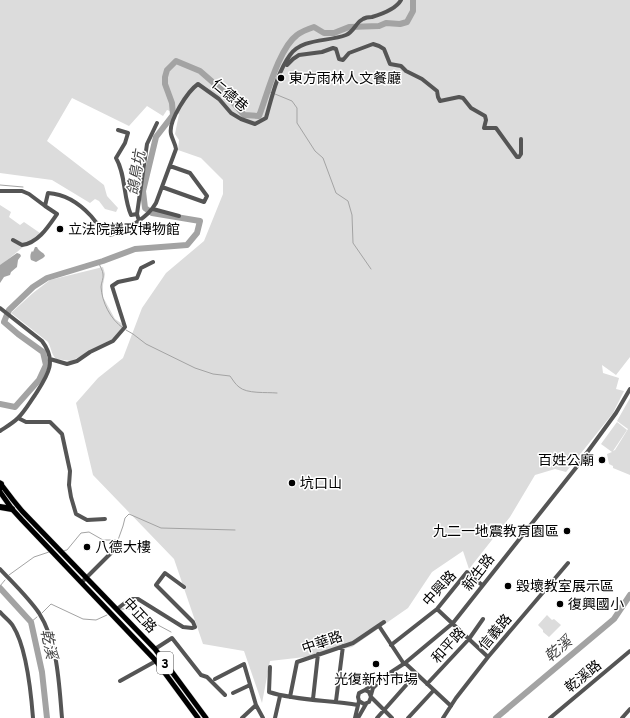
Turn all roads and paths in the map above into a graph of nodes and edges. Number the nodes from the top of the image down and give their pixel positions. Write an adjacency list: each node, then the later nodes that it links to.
1 (400, 0): 2 (street, 仁德巷)
2 (282, 72): 5 (street, 仁德巷); 6 (street, 仁德巷)
3 (157, 123): 11 (street)
4 (118, 130): 11 (street)
5 (521, 139)
6 (170, 166): 7 (street, 仁德巷); 7 (street)
7 (162, 187): 10 (street, 仁德巷)
8 (0, 191): 9 (street)
9 (45, 206): 13 (street); 14 (street)
10 (152, 210): 12 (street); 13 (street)
11 (137, 214): 13 (street)
12 (178, 216)
13 (140, 220)
14 (13, 240)
15 (153, 262): 17 (street)
16 (2, 309): 17 (street)
17 (50, 358): 19 (street)
18 (630, 389): 31 (street, 新生路)
19 (18, 418): 20 (street); 25 (street)
20 (0, 431)
21 (0, 484): 29 (main road, 中正路 / 3)
22 (0, 492): 24 (main road, 3)
23 (0, 507): 24 (highway)
24 (12, 509): 30 (main road, 中正路 / 3)
25 (105, 519)
26 (111, 553): 29 (street)
27 (568, 563): 48 (street, 信義路)
28 (0, 569): 74 (street)
29 (87, 577): 30 (street); 33 (main road, 中正路 / 3)
30 (82, 582): 44 (main road, 中正路 / 3)
31 (482, 585): 34 (street, 中興路); 38 (street, 新生路)
32 (184, 587): 33 (street)
33 (117, 608): 41 (main road, 中正路 / 3)
34 (438, 609): 38 (street); 42 (street, 中興路)
35 (0, 612): 73 (street)
36 (483, 619): 40 (street, 和平路)
37 (384, 622): 39 (street, 中華路)
38 (453, 623): 40 (street); 50 (street, 新生路)
39 (379, 626): 42 (street); 43 (street, 中華路)
40 (469, 639): 48 (street); 56 (street, 和平路)
41 (148, 641): 44 (main road); 45 (main road, 中正路 / 3)
42 (391, 645): 50 (street)
43 (343, 646): 47 (street, 中華路); 66 (street)
44 (143, 647): 49 (main road, 中正路 / 3)
45 (155, 649): 61 (street); 76 (main road, 中正路 / 3)
46 (630, 651): 86 (street, 乾溪路)
47 (318, 654): 64 (street, 中華路); 65 (street)
48 (488, 657): 70 (street, 信義路)
49 (156, 661): 55 (street); 75 (main road, 中正路 / 3)
50 (404, 663): 52 (street); 53 (street, 新生路)
51 (270, 667): 62 (street)
52 (416, 674): 56 (street); 72 (street)
53 (385, 676): 58 (street, 新生路); 63 (street, 新生路)
54 (215, 679): 57 (street)
55 (120, 681)
56 (427, 684): 59 (street)
57 (250, 685): 60 (street); 69 (street)
58 (365, 690): 63 (street); 67 (street, 新生路)
59 (434, 690): 70 (street); 84 (street)
60 (233, 693)
61 (225, 695)
62 (280, 696): 64 (street); 79 (street)
63 (371, 696): 68 (street, 新生路); 72 (street)
64 (290, 697): 65 (street)
65 (313, 699): 66 (street)
66 (336, 701): 67 (street)
67 (359, 703): 68 (street); 80 (street, 新生路)
68 (366, 704): 81 (street, 新生路)
69 (256, 705): 77 (street); 78 (street)
70 (451, 706): 85 (street, 信義路)
71 (630, 709): 87 (street)
72 (384, 710): 82 (street); 83 (street)
73 (33, 718)
74 (62, 718)
75 (198, 718)
76 (206, 718)
77 (242, 718)
78 (263, 718)
79 (275, 718)
80 (355, 718)
81 (358, 718)
82 (377, 718)
83 (392, 718)
84 (408, 718)
85 (443, 718)
86 (550, 718)
87 (622, 718)

